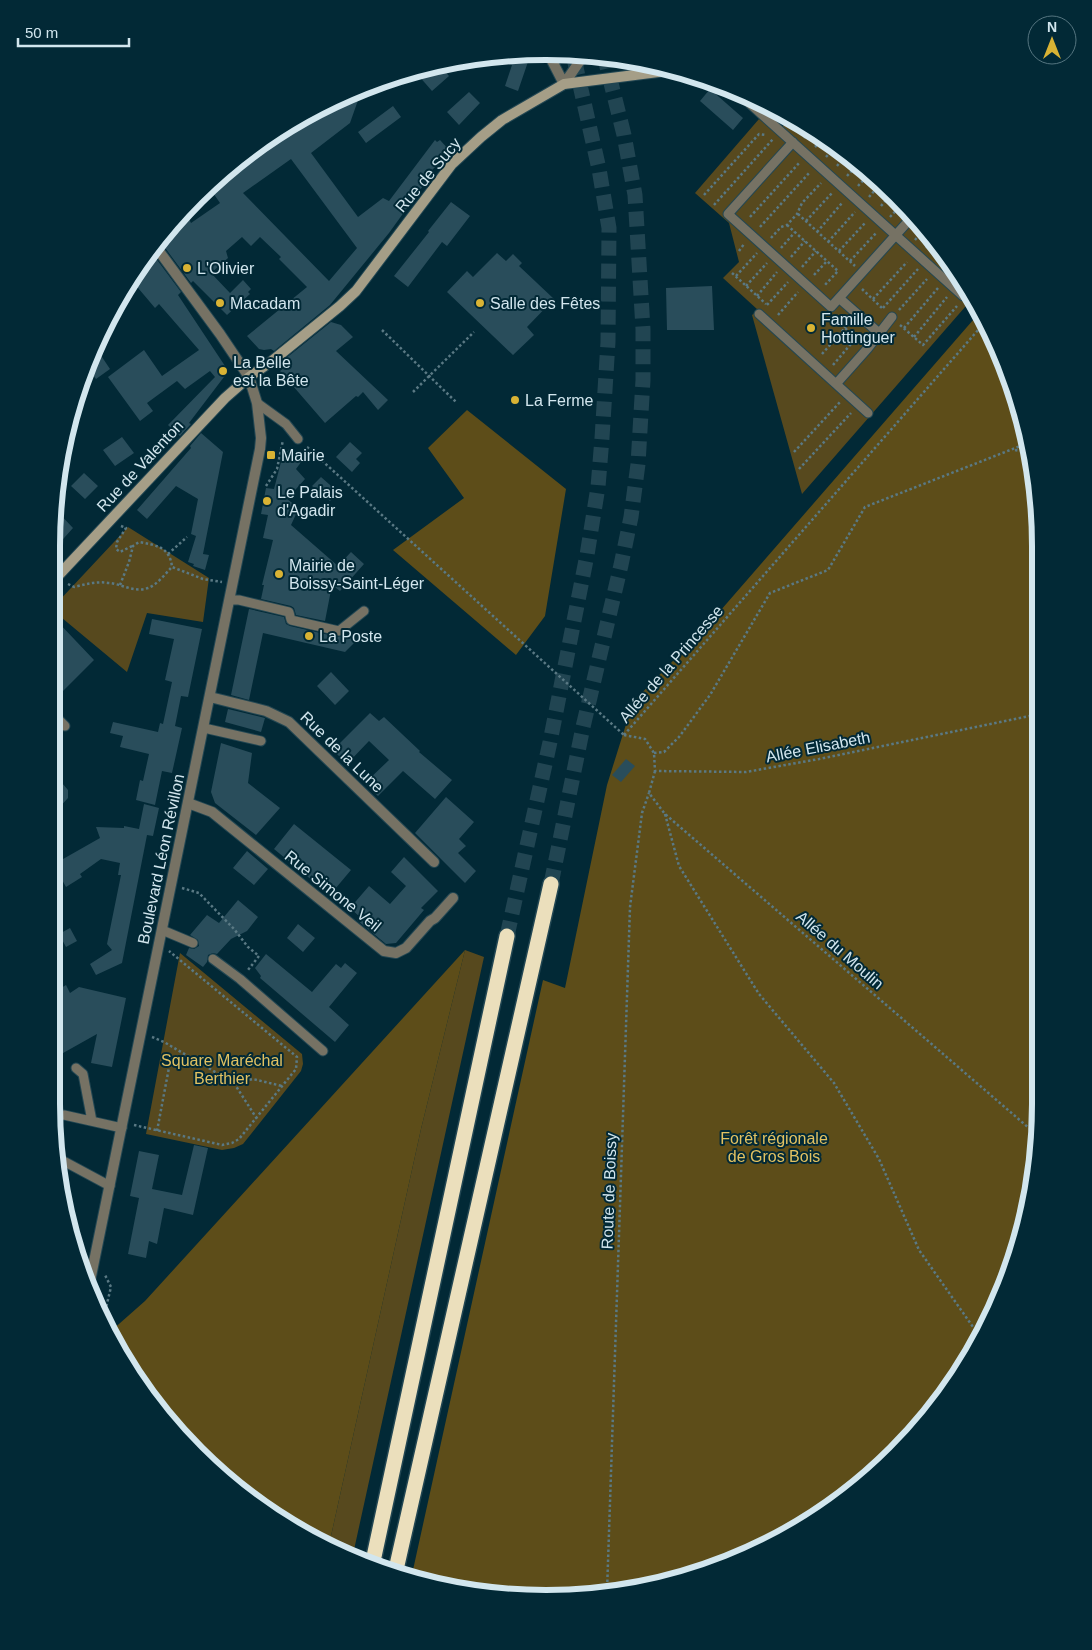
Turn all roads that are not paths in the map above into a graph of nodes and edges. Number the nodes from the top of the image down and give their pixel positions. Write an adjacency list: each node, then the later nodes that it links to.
1 (551, 60): 4 (street)
2 (580, 61): 4 (street)
3 (654, 72): 4 (main road, Rue de Sucy)
4 (564, 84): 15 (main road, Rue de Sucy)
5 (753, 106): 6 (lane)
6 (793, 142): 8 (lane); 11 (lane)
7 (908, 222): 8 (lane)
8 (896, 235): 10 (lane); 11 (lane)
9 (159, 251): 15 (street, Boulevard Léon Révillon)
10 (962, 295)
11 (839, 298): 14 (lane)
12 (759, 314): 16 (lane)
13 (892, 318): 14 (lane)
14 (879, 333): 16 (lane)
15 (248, 377): 17 (street, Boulevard Léon Révillon); 20 (main road, Rue de Valenton)
16 (836, 384): 18 (lane)
17 (257, 403): 19 (lane); 21 (street, Boulevard Léon Révillon)
18 (868, 413)
19 (298, 439)
20 (60, 574)
21 (230, 600): 22 (lane); 23 (street, Boulevard Léon Révillon)
22 (364, 611)
23 (210, 698): 26 (street, Boulevard Léon Révillon); 29 (street, Rue de la Lune)
24 (60, 722): 25 (lane)
25 (65, 726)
26 (204, 728): 27 (lane); 28 (street, Boulevard Léon Révillon)
27 (261, 741)
28 (188, 803): 31 (street, Rue Simone Veil); 32 (street, Boulevard Léon Révillon)
29 (434, 862)
30 (551, 884): 45 (highway)
31 (453, 898)
32 (162, 930): 34 (lane); 40 (street, Boulevard Léon Révillon)
33 (507, 936): 44 (highway)
34 (193, 943)
35 (213, 959): 36 (lane)
36 (323, 1051)
37 (76, 1068): 39 (lane)
38 (64, 1115): 39 (lane)
39 (92, 1121): 40 (lane)
40 (122, 1126): 42 (street, Boulevard Léon Révillon)
41 (63, 1161): 42 (lane)
42 (110, 1186): 43 (street, Boulevard Léon Révillon)
43 (91, 1275)
44 (374, 1558)
45 (397, 1566)

